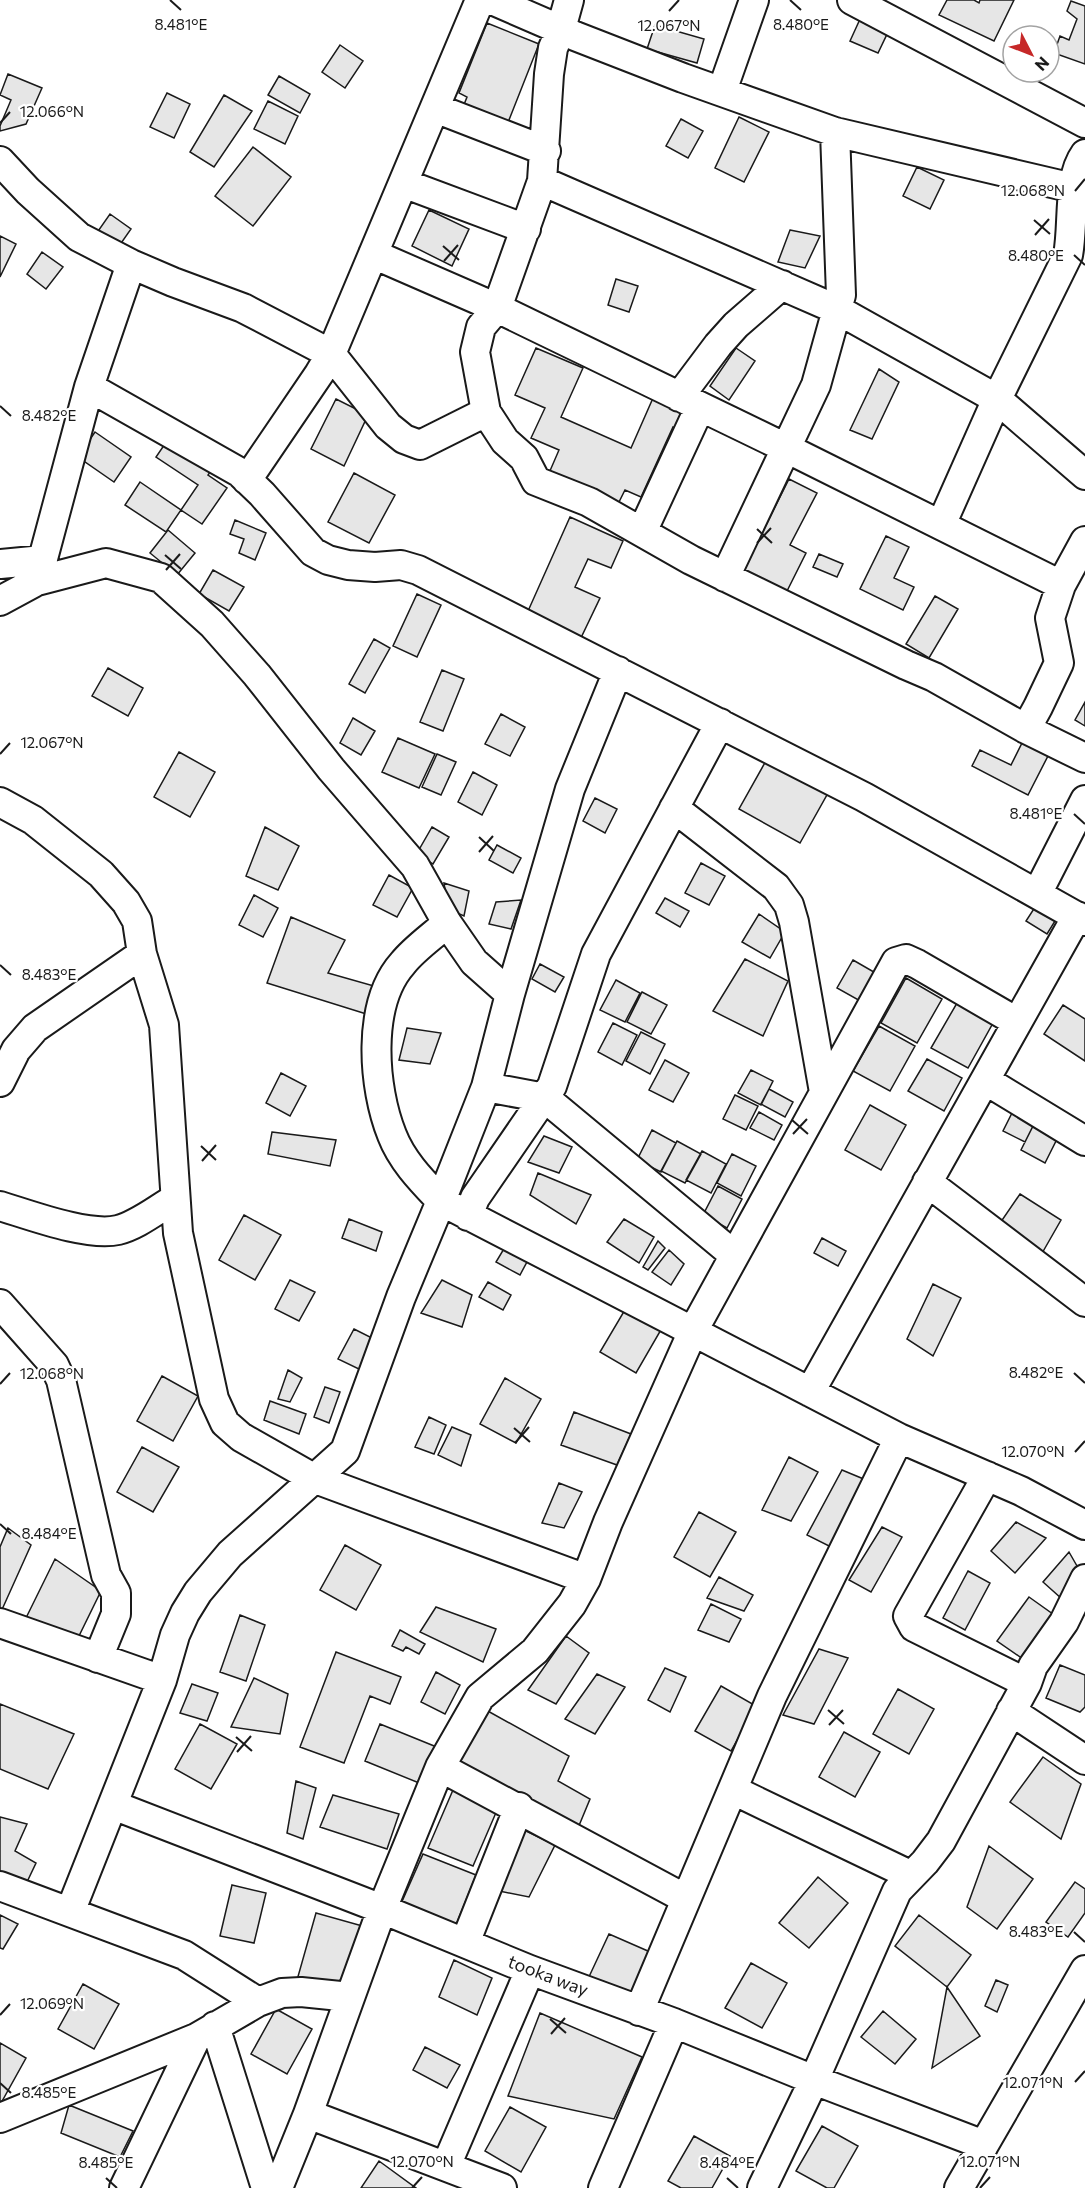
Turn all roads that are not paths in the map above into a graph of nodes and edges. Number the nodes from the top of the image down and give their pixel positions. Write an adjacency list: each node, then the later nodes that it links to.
1 (480, 0): 8 (street)
2 (492, 0): 6 (street)
3 (569, 0): 6 (street)
4 (754, 0): 7 (street)
5 (852, 0): 9 (street)
6 (561, 29): 7 (street); 11 (street)
7 (722, 91): 10 (street)
8 (435, 108): 11 (street); 15 (street)
9 (1085, 123)
10 (836, 132): 16 (street); 22 (street)
11 (546, 151): 14 (street)
12 (1085, 154): 16 (street)
13 (0, 161): 19 (street)
14 (543, 181): 17 (street); 20 (street)
15 (403, 183): 17 (street); 18 (street)
16 (1073, 188): 25 (street)
17 (526, 229): 21 (street)
18 (373, 254): 21 (street); 23 (street)
19 (131, 264): 23 (street); 24 (street)
20 (782, 285): 22 (street); 26 (street)
21 (497, 308): 26 (street); 27 (street)
22 (838, 310): 25 (street); 28 (street)
23 (331, 354): 27 (street); 30 (street)
24 (89, 387): 30 (street); 35 (street)
25 (998, 399): 29 (street); 31 (street)
26 (689, 402): 28 (street); 32 (street)
27 (486, 412): 32 (street)
28 (786, 447): 31 (street); 36 (street)
29 (1085, 475)
30 (247, 480): 39 (street)
31 (941, 525): 37 (street)
32 (642, 532): 36 (street)
33 (1085, 541): 37 (street)
34 (0, 564): 35 (street)
35 (40, 571): 38 (street); 48 (street)
36 (725, 577): 41 (street)
37 (1061, 585): 41 (street)
38 (0, 601)
39 (618, 671): 40 (street); 50 (street)
40 (720, 723): 45 (street); 46 (street)
41 (1026, 729): 42 (street)
42 (1085, 758)
43 (1085, 800): 46 (street)
44 (0, 802): 49 (street)
45 (674, 808): 55 (street); 56 (street)
46 (1036, 894): 47 (street)
47 (1081, 919): 51 (street)
48 (447, 923): 50 (street); 60 (street)
49 (142, 954): 53 (street); 59 (street)
50 (510, 994): 54 (street)
51 (1017, 1022): 52 (street); 55 (street)
52 (985, 1080): 57 (street); 58 (street)
53 (0, 1082)
54 (486, 1087): 56 (street); 60 (street)
55 (824, 1092): 63 (street)
56 (545, 1098): 62 (street); 63 (street)
57 (1085, 1141)
58 (927, 1182): 64 (street); 67 (street)
59 (175, 1199): 61 (street); 70 (street)
60 (441, 1201): 62 (street); 70 (street)
61 (0, 1206)
62 (468, 1216): 66 (street)
63 (734, 1255): 66 (street)
64 (1085, 1302)
65 (0, 1304): 75 (street)
66 (693, 1331): 67 (street); 72 (street)
67 (810, 1392): 68 (street)
68 (899, 1438): 69 (street); 81 (street)
69 (987, 1476): 71 (street); 77 (street)
70 (313, 1478): 72 (street); 76 (street)
71 (1085, 1525)
72 (586, 1579): 80 (street)
73 (1085, 1579): 77 (street)
74 (0, 1623): 75 (street)
75 (98, 1658): 76 (street)
76 (162, 1680): 82 (street)
77 (1027, 1683): 78 (street)
78 (1011, 1711): 79 (street); 84 (street)
79 (1085, 1760)
80 (440, 1767): 83 (street); 87 (street)
81 (733, 1790): 84 (street); 86 (street)
82 (113, 1805): 87 (street, tooka way); 88 (street)
83 (519, 1807): 86 (street); 89 (street)
84 (910, 1875): 97 (street)
85 (0, 1886): 88 (street)
86 (686, 1899): 94 (street)
87 (382, 1909): 89 (street, tooka way); 92 (street)
88 (70, 1912): 93 (street)
89 (465, 1943): 90 (street, tooka way)
90 (530, 1970): 94 (street, tooka way); 101 (street)
91 (1085, 1970): 100 (street)
92 (350, 1997): 93 (street); 98 (street)
93 (258, 2002): 96 (street)
94 (639, 2011): 95 (street, tooka way)
95 (674, 2023): 97 (street, tooka way); 106 (street)
96 (206, 2032): 99 (street); 102 (street); 103 (street)
97 (814, 2080): 100 (street, tooka way); 107 (street)
98 (308, 2114): 101 (street); 104 (street)
99 (0, 2118)
100 (984, 2145): 108 (street)
101 (446, 2166): 105 (street)
102 (124, 2188)
103 (266, 2188)
104 (278, 2188)
105 (502, 2188)
106 (603, 2188)
107 (762, 2188)
108 (959, 2188)

